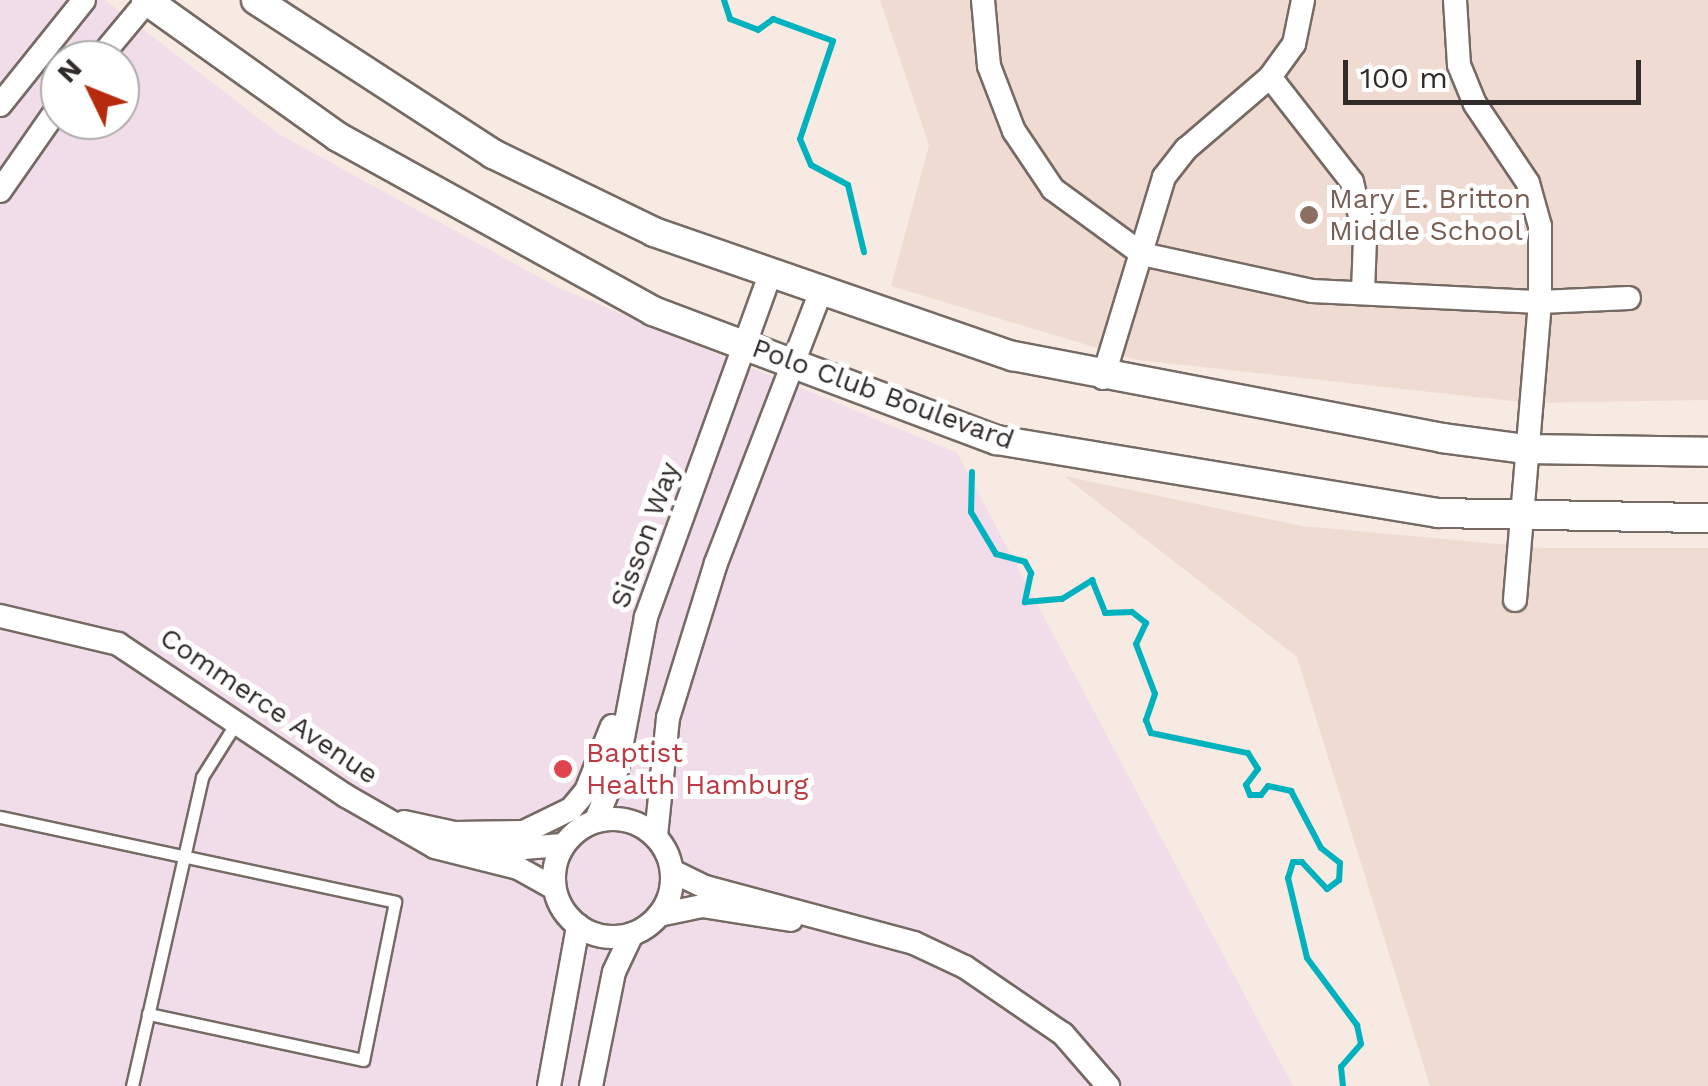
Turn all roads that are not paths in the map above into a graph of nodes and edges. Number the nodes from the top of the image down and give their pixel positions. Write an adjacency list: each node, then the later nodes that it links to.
1 (84, 0): 9 (street)
2 (147, 0): 7 (street); 18 (street, Polo Club Boulevard)
3 (256, 0): 13 (street)
4 (983, 0): 12 (street)
5 (1303, 0): 8 (street)
6 (1455, 0): 17 (street)
7 (114, 40)
8 (1270, 78): 12 (street); 14 (street)
9 (0, 105)
10 (40, 134): 11 (street)
11 (0, 192)
12 (1142, 254): 14 (street); 20 (street)
13 (770, 275): 15 (street); 18 (street, Sisson Way)
14 (1362, 292): 17 (street)
15 (820, 293): 19 (street); 20 (street)
16 (1629, 298): 17 (street)
17 (1540, 302): 21 (street)
18 (744, 345): 19 (street, Polo Club Boulevard); 27 (street, Sisson Way)
19 (794, 364): 23 (street, Polo Club Boulevard); 33 (street)
20 (1102, 378): 21 (street)
21 (1526, 449): 22 (street); 23 (street)
22 (1708, 452)
23 (1522, 514): 24 (street, Polo Club Boulevard); 25 (street)
24 (1708, 518)
25 (1515, 600)
26 (0, 616): 28 (street, Commerce Avenue)
27 (646, 617): 31 (street, Sisson Way); 32 (street)
28 (239, 719): 30 (street, Commerce Avenue); 35 (lane)
29 (0, 817): 35 (lane)
30 (388, 819): 32 (street, Commerce Avenue); 37 (street, Commerce Avenue)
31 (596, 820): 33 (street); 34 (street)
32 (455, 832): 34 (street, Commerce Avenue)
33 (656, 836): 36 (street)
34 (563, 845): 37 (street)
35 (181, 855): 42 (lane); 42 (lane)
36 (672, 870): 38 (street); 40 (street)
37 (554, 888): 39 (street)
38 (659, 915): 40 (street); 41 (street)
39 (578, 926): 41 (street); 44 (street)
40 (859, 928): 46 (street)
41 (632, 934): 45 (street)
42 (148, 1014): 43 (lane)
43 (132, 1086)
44 (549, 1086)
45 (591, 1086)
46 (1108, 1086)

